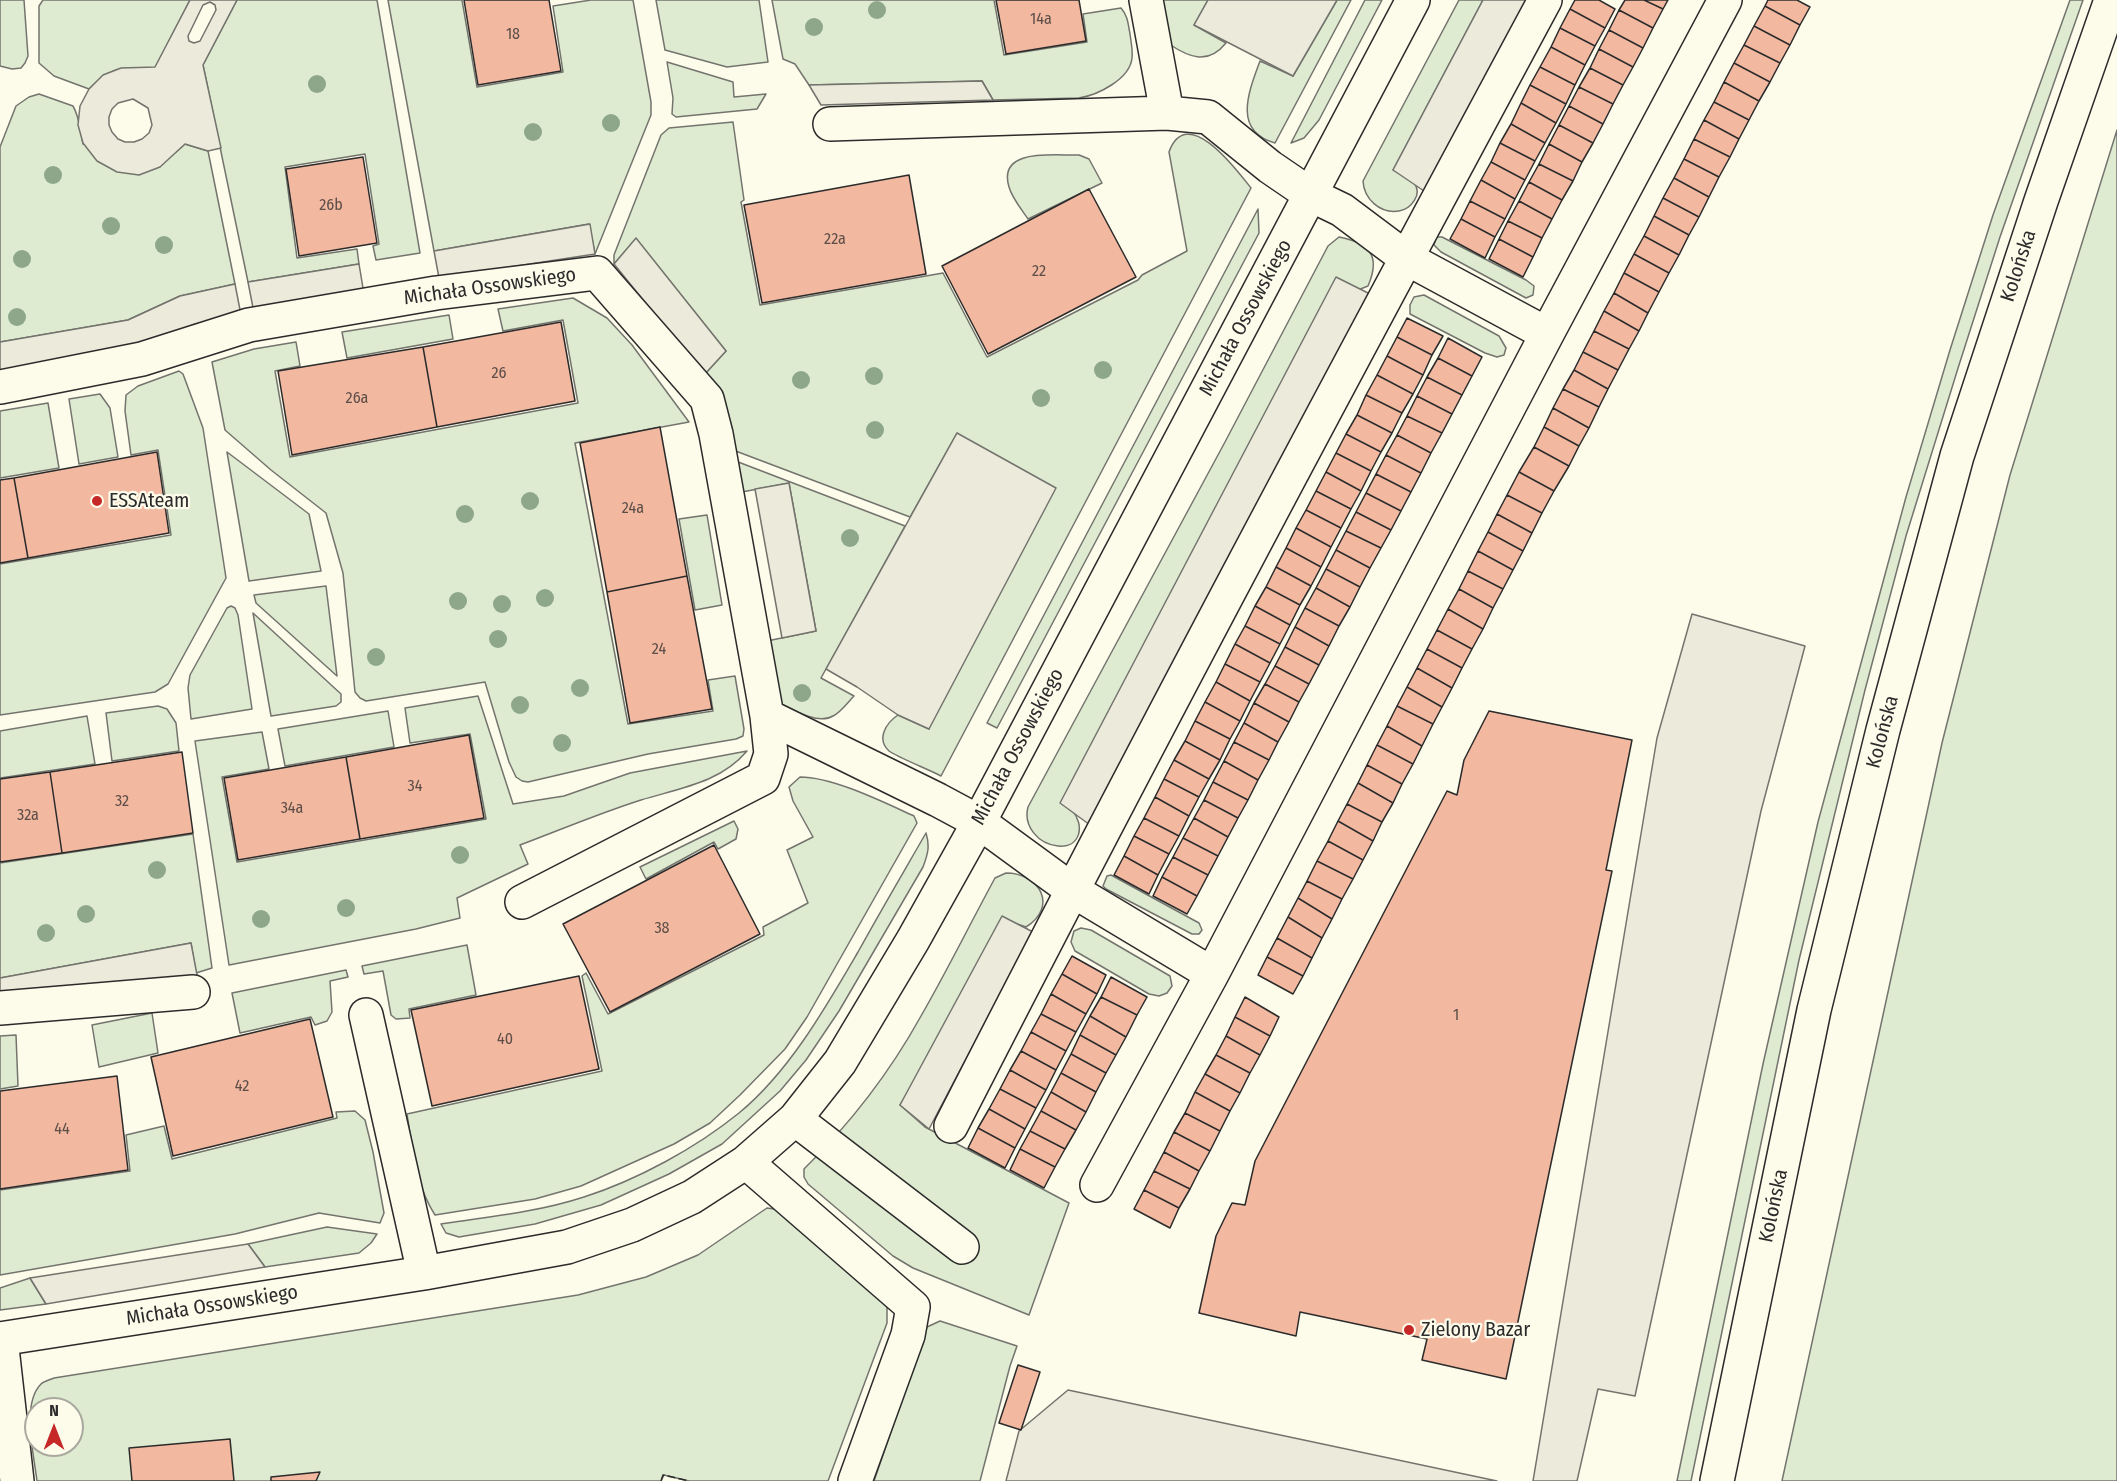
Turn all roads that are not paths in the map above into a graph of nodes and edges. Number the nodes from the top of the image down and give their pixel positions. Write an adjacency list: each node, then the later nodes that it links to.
1 (1146, 0): 6 (street)
2 (1413, 0): 8 (street, Michała Ossowskiego)
3 (1545, 0): 9 (street)
4 (1725, 0): 10 (street)
5 (2111, 0): 29 (street, Kolońska)
6 (1167, 113): 7 (street); 8 (street)
7 (830, 124)
8 (1311, 195): 9 (street); 13 (street, Michała Ossowskiego)
9 (1406, 258): 10 (street); 14 (street)
10 (1547, 334): 16 (street)
11 (0, 387): 12 (street, Michała Ossowskiego)
12 (767, 716): 13 (street); 15 (street, Michała Ossowskiego)
13 (979, 822): 14 (street); 20 (street, Michała Ossowskiego)
14 (1072, 890): 16 (street); 21 (street)
15 (522, 902)
16 (1212, 974): 23 (street)
17 (193, 992): 18 (street)
18 (0, 1008)
19 (366, 1015): 25 (street)
20 (795, 1119): 22 (street, Michała Ossowskiego); 24 (street)
21 (951, 1126)
22 (746, 1162): 25 (street, Michała Ossowskiego); 28 (street)
23 (1097, 1185)
24 (962, 1246)
25 (424, 1273): 26 (street, Michała Ossowskiego)
26 (0, 1339): 27 (street)
27 (17, 1481)
28 (855, 1481)
29 (1717, 1481)

